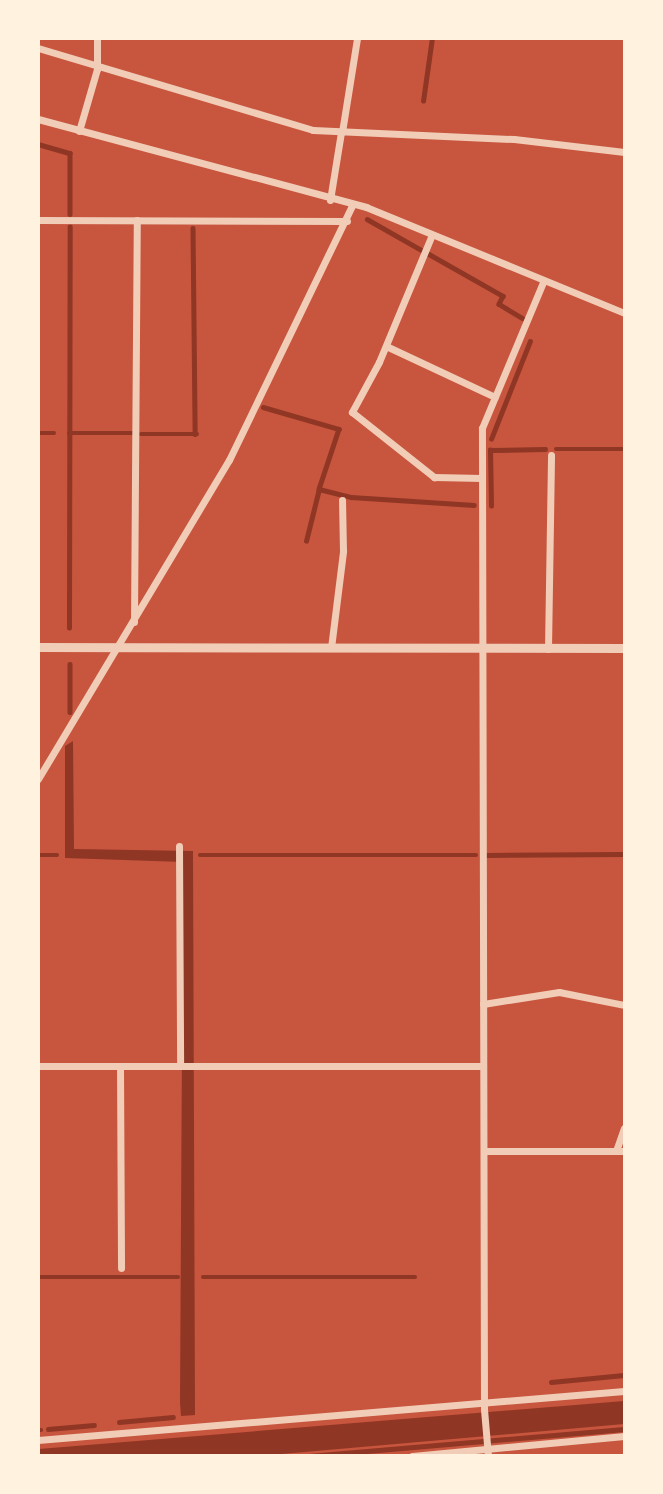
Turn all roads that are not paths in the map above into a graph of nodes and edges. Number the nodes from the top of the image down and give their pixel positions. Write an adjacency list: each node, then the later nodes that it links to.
1 (97, 38): 4 (street)
2 (357, 38): 7 (street)
3 (38, 48): 4 (street)
4 (97, 69): 6 (street); 7 (street)
5 (38, 119): 6 (street)
6 (79, 131): 9 (street)
7 (341, 132): 8 (street); 9 (street)
8 (625, 152)
9 (330, 200): 10 (street)
10 (352, 206): 13 (street); 14 (street)
11 (38, 220): 12 (street)
12 (137, 220): 13 (street); 22 (street)
13 (347, 221): 22 (street)
14 (431, 237): 15 (street); 17 (street)
15 (544, 280): 16 (street); 18 (street)
16 (625, 313)
17 (386, 346): 18 (street); 20 (street)
18 (495, 397): 20 (street)
19 (551, 455): 27 (street)
20 (482, 478): 26 (street)
21 (342, 500): 25 (street)
22 (134, 622): 24 (street)
23 (38, 647): 24 (street)
24 (119, 648): 25 (street); 29 (street)
25 (331, 648): 26 (street)
26 (482, 648): 27 (street); 31 (street)
27 (548, 649): 28 (street)
28 (625, 649)
29 (38, 779)
30 (179, 848): 35 (street)
31 (483, 1004): 32 (street); 36 (street)
32 (625, 1005)
33 (38, 1066): 34 (street)
34 (120, 1066): 35 (street); 40 (street)
35 (181, 1066): 36 (street)
36 (483, 1066): 38 (street)
37 (625, 1128): 39 (street)
38 (484, 1151): 39 (street); 42 (street)
39 (621, 1151)
40 (121, 1268)
41 (625, 1391): 42 (street)
42 (484, 1406): 44 (street); 45 (street)
43 (625, 1436): 45 (street)
44 (38, 1440)
45 (487, 1450): 46 (street)
46 (412, 1455)

